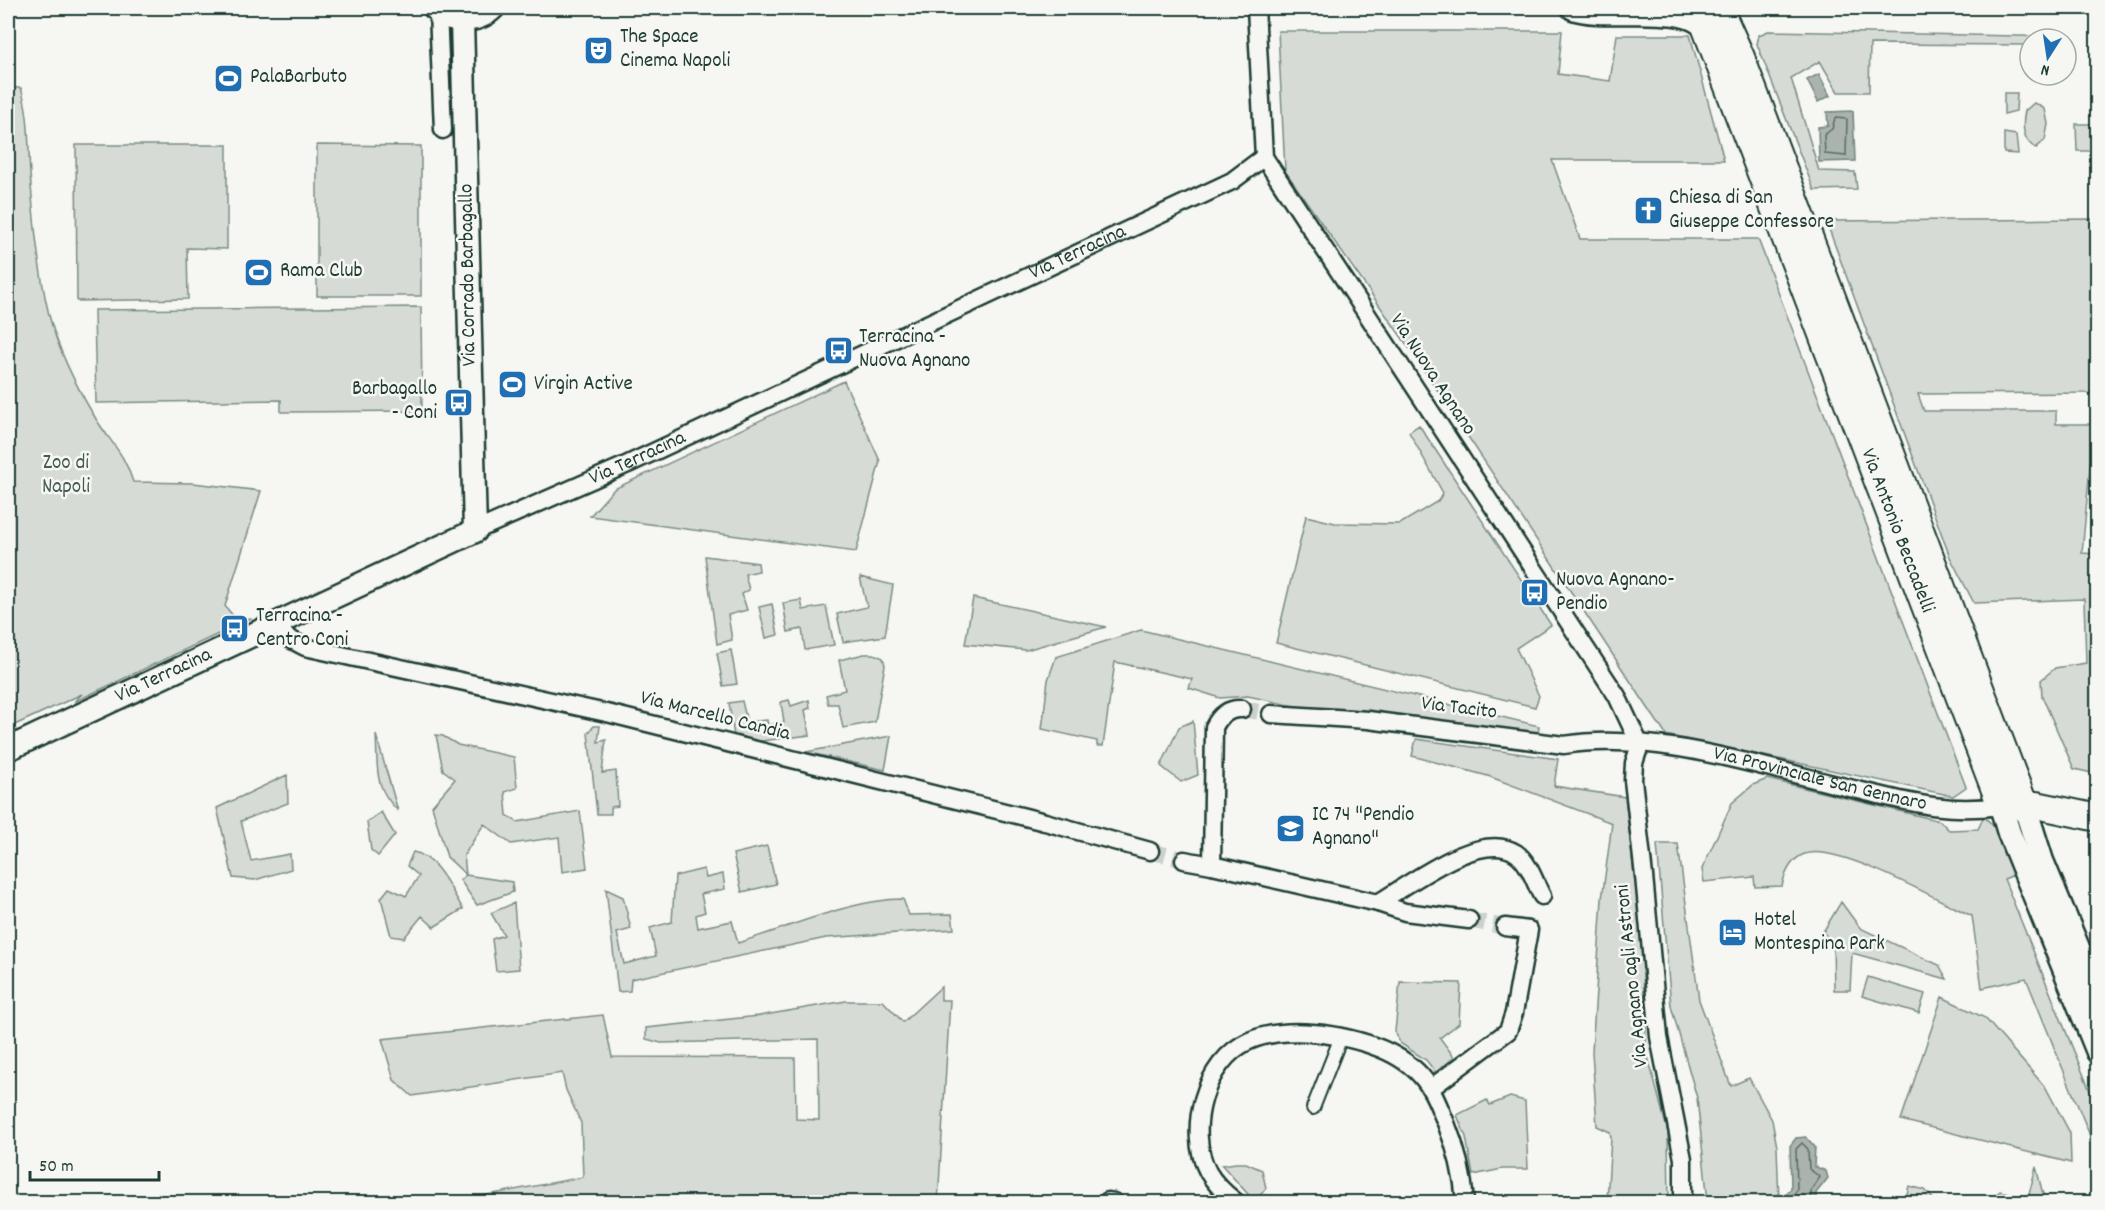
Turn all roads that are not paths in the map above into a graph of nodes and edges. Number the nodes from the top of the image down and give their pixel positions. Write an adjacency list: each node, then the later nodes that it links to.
1 (493, 8): 6 (main road)
2 (1256, 8): 8 (street)
3 (1573, 8): 5 (main road)
4 (436, 10): 6 (main road); 7 (street)
5 (1709, 14): 15 (main road, Via Antonio Beccadelli)
6 (462, 20): 9 (main road, Via Corrado Barbagallo)
7 (443, 130)
8 (1264, 157): 9 (street, Via Terracina); 13 (street, Via Nuova Agnano)
9 (475, 531): 10 (main road, Via Terracina)
10 (277, 621): 14 (main road, Via Terracina); 17 (street, Via Marcello Candia)
11 (1242, 709): 19 (street)
12 (1271, 714): 13 (street, Via Tacito)
13 (1640, 745): 15 (street, Via Provinciale San Gennaro); 32 (street, Via Agnano agli Astroni)
14 (8, 749)
15 (2013, 805): 16 (main road, Via Provinciale San Gennaro); 24 (main road, Via Antonio Beccadelli)
16 (2097, 818)
17 (1150, 851)
18 (1184, 860): 19 (street)
19 (1212, 865): 21 (street)
20 (1542, 896): 21 (street)
21 (1378, 903): 22 (street)
22 (1469, 920)
23 (1505, 927): 28 (street)
24 (2073, 962): 25 (main road, Via Antonio Beccadelli); 27 (main road, Via Antonio Beccadelli)
25 (2097, 996)
26 (1341, 1037): 28 (street); 29 (street); 30 (street)
27 (2097, 1052)
28 (1431, 1088): 31 (street)
29 (1313, 1108)
30 (1236, 1203)
31 (1465, 1203)
32 (1683, 1203)

